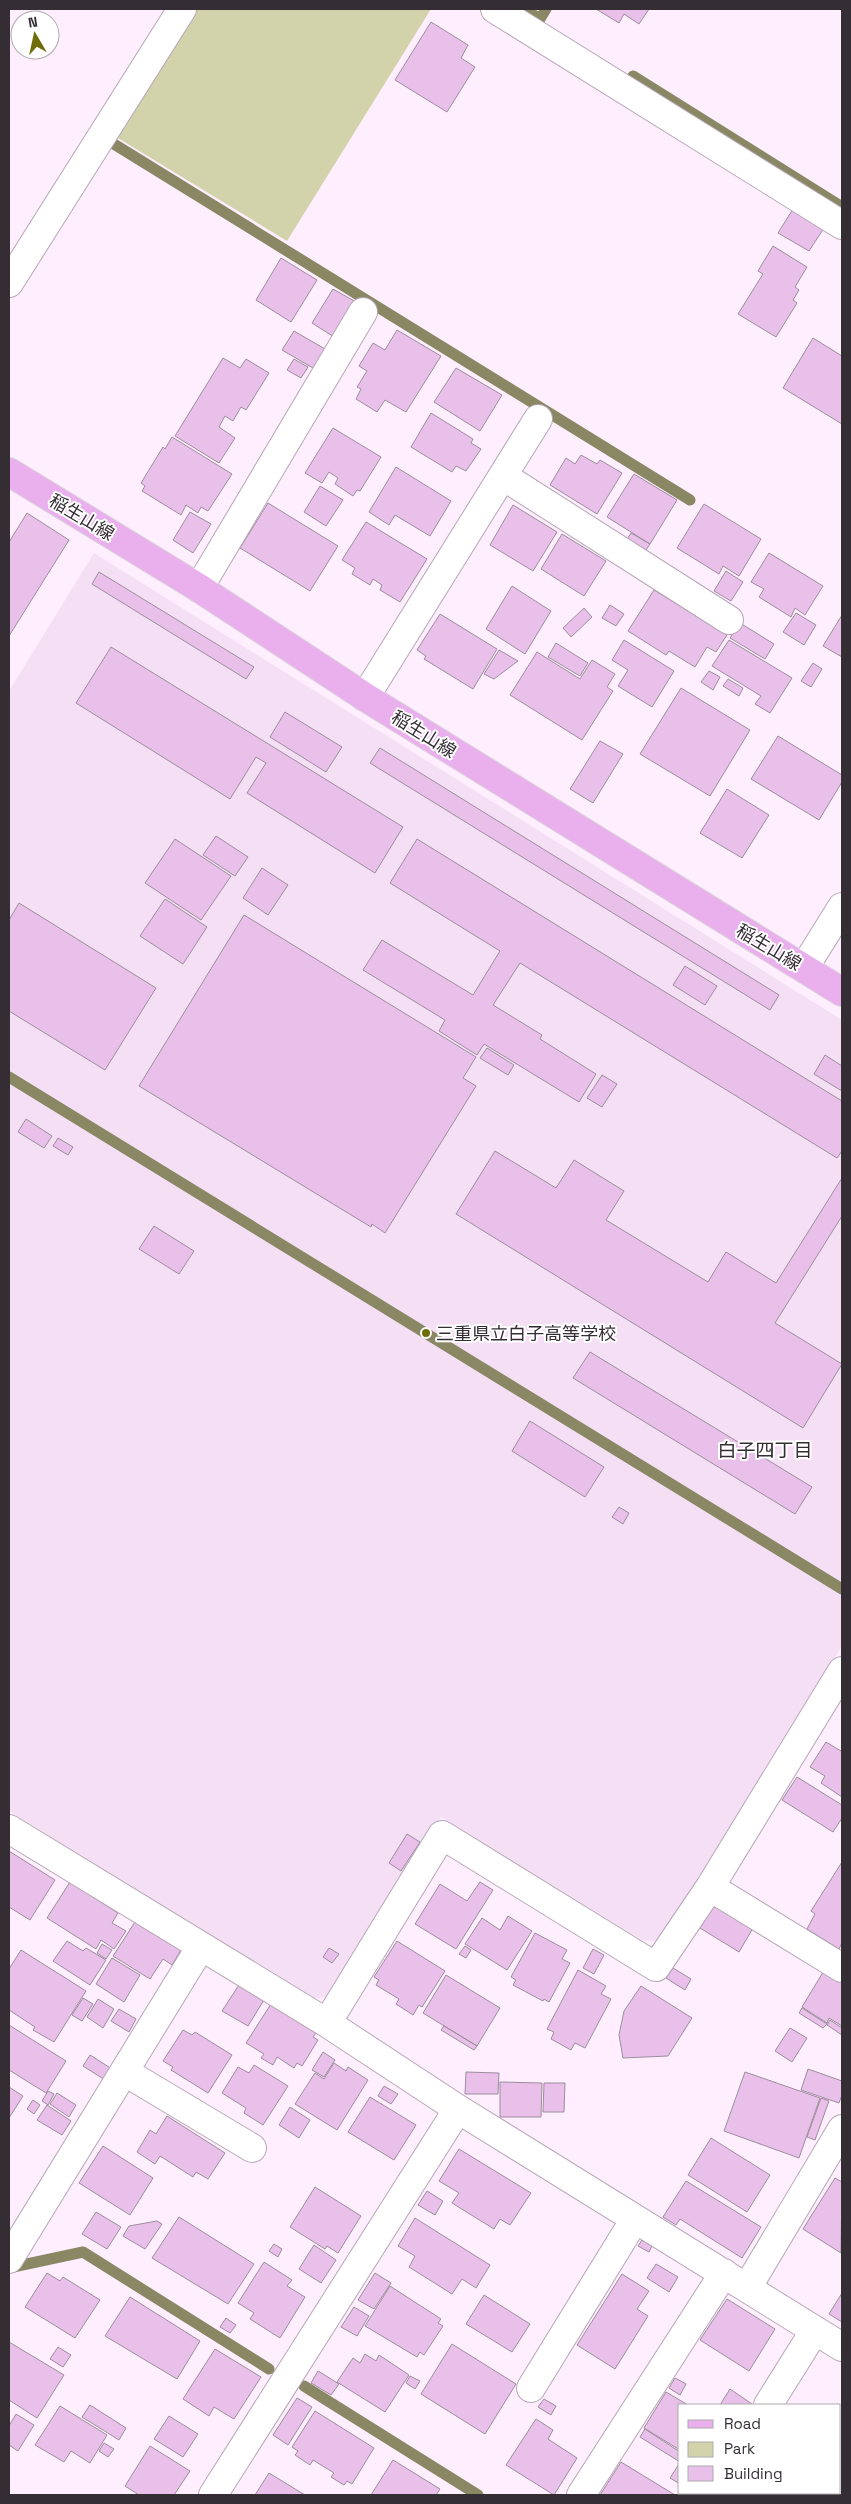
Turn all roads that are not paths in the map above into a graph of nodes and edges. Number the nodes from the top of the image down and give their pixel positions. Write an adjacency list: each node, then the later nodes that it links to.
1 (182, 9): 4 (street)
2 (495, 9): 3 (street)
3 (842, 225)
4 (9, 283)
5 (363, 312): 9 (street)
6 (538, 419): 8 (street)
7 (9, 472): 9 (main road, 稲生山線)
8 (503, 476): 10 (street); 11 (street)
9 (198, 588): 11 (main road, 稲生山線)
10 (729, 620)
11 (364, 697): 13 (main road, 稲生山線)
12 (842, 907): 13 (street)
13 (804, 968): 14 (main road, 稲生山線)
14 (842, 992)
15 (842, 1670): 17 (street)
16 (9, 1829): 18 (street)
17 (710, 1887): 19 (street); 20 (street)
18 (200, 1948): 20 (street); 21 (street)
19 (842, 1968)
20 (327, 2023): 22 (street)
21 (125, 2072): 24 (street); 26 (street)
22 (458, 2109): 25 (street); 33 (street)
23 (842, 2129): 28 (street)
24 (252, 2148)
25 (635, 2219): 27 (street); 31 (street)
26 (9, 2259)
27 (724, 2273): 28 (street); 34 (street)
28 (747, 2288): 29 (street)
29 (814, 2330): 30 (street); 32 (street)
30 (842, 2347)
31 (531, 2388)
32 (769, 2404)
33 (213, 2495)
34 (581, 2495)

